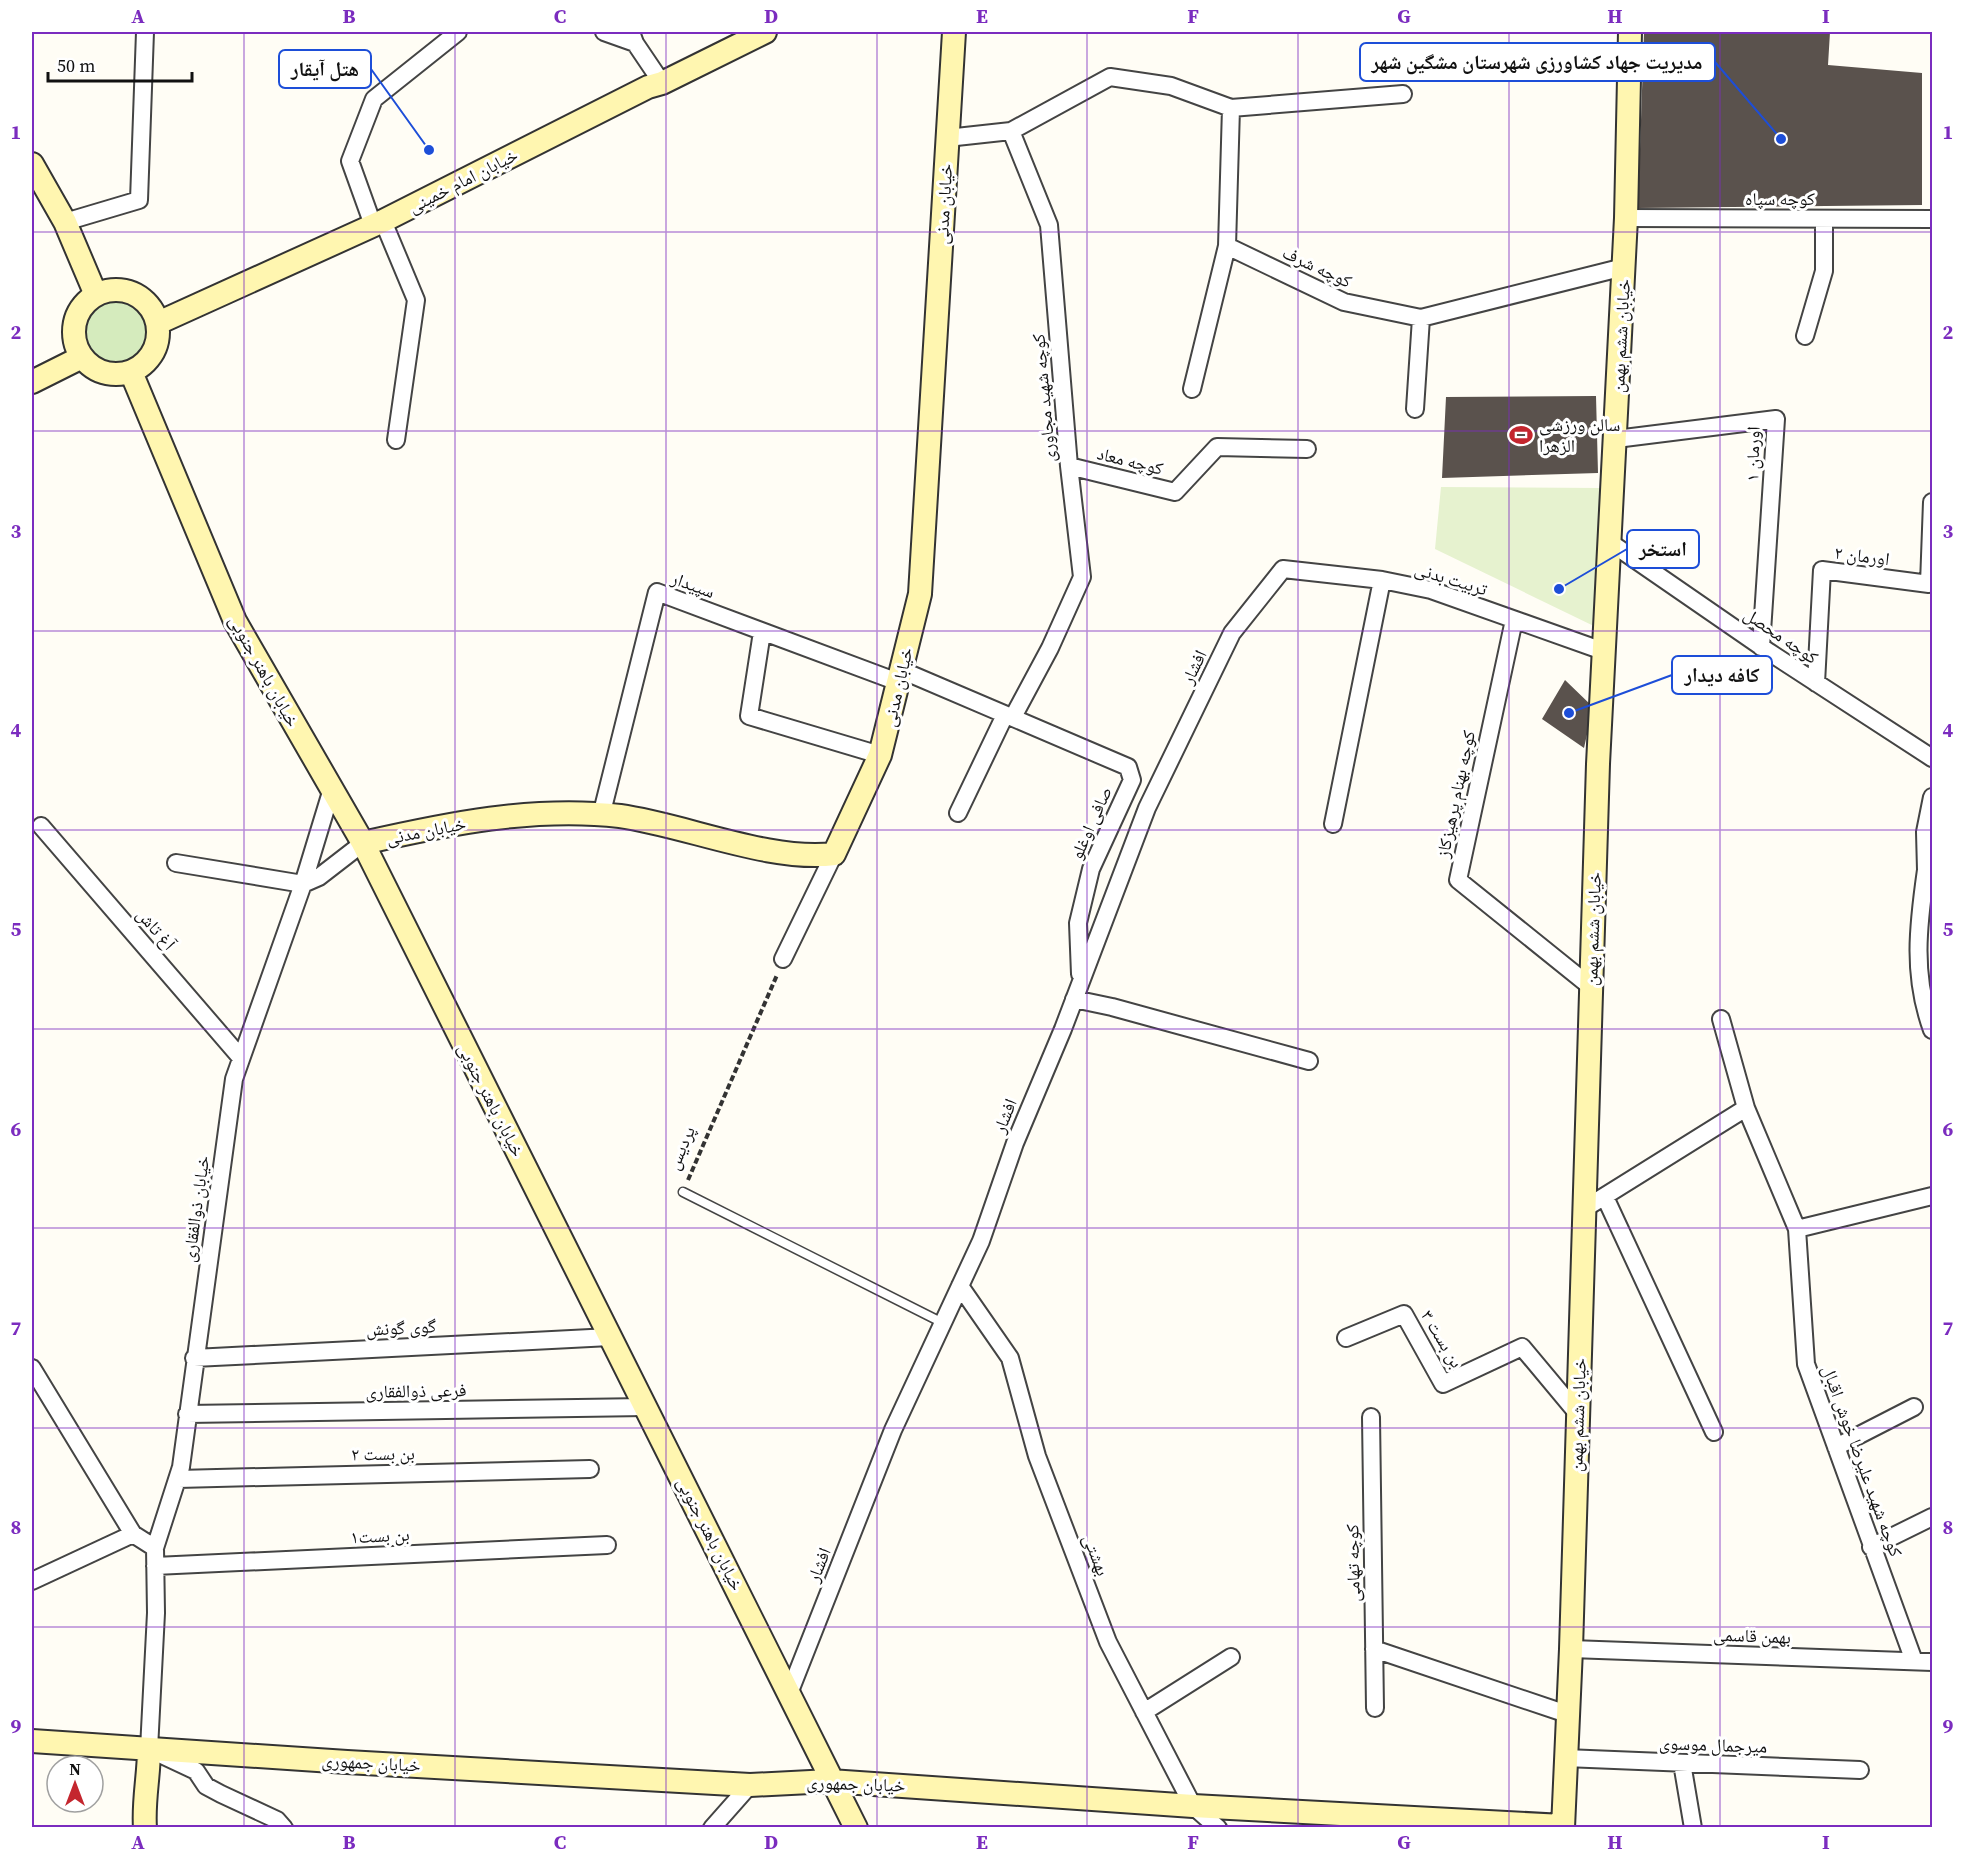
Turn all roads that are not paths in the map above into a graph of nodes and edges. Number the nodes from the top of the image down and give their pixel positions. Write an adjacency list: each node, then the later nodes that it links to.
1 (145, 32): 17 (street)
2 (458, 32): 18 (street)
3 (604, 32): 7 (street)
4 (765, 32): 8 (street, خیابان امام خمینی)
5 (954, 32): 12 (street, خیابان مدنی)
6 (1630, 32): 14 (street, خیابان ششم بهمن)
7 (633, 37): 8 (street)
8 (662, 83): 18 (street, خیابان امام خمینی)
9 (1403, 94): 10 (street)
10 (1231, 108): 11 (street); 19 (street)
11 (1011, 131): 12 (street); 33 (street, کوچه شهید مجاوری)
12 (947, 138): 42 (street, خیابان مدنی)
13 (32, 164): 17 (street)
14 (1626, 218): 15 (street, کوچه سپاه); 20 (street, خیابان ششم بهمن)
15 (1824, 219): 16 (street, کوچه سپاه); 24 (street)
16 (1932, 219)
17 (65, 222): 21 (street)
18 (378, 223): 23 (street, خیابان امام خمینی); 31 (street)
19 (1227, 246): 22 (street, کوچه شرف); 28 (street)
20 (1624, 267): 22 (street, کوچه شرف); 30 (street, خیابان ششم بهمن)
21 (96, 295): 23 (street); 25 (street)
22 (1421, 318): 29 (street)
23 (158, 323): 26 (street)
24 (1805, 336)
25 (82, 357): 26 (street); 27 (street)
26 (130, 372): 47 (street, خیابان باهنر جنوبی)
27 (32, 382)
28 (1192, 389)
29 (1415, 409)
30 (1616, 439): 35 (street, خیابان ششم بهمن); 40 (street, اورمان ۱)
31 (396, 440)
32 (1307, 450): 33 (street, کوچه معاد)
33 (1069, 466): 44 (street, کوچه شهید مجاوری)
34 (1932, 502): 43 (street, اورمان ۲)
35 (1611, 543): 40 (street, کوچه محصل); 41 (street, خیابان ششم بهمن)
36 (1282, 569): 37 (street, تربیت بدنی); 60 (street, افشار)
37 (1382, 580): 38 (street, تربیت بدنی); 51 (street)
38 (1514, 620): 41 (street, تربیت بدنی); 59 (street, کوچه بهنام پرهیزکاز)
39 (762, 632): 42 (street, سپیدار); 45 (street); 50 (street, سپیدار)
40 (1761, 647): 43 (street, کوچه محصل)
41 (1603, 651): 59 (street, خیابان ششم بهمن)
42 (900, 676): 44 (street, صافی اوغلو); 45 (street, خیابان مدنی)
43 (1816, 683): 46 (street, کوچه محصل)
44 (1009, 716): 49 (street, کوچه شهید مجاوری); 60 (street, صافی اوغلو)
45 (880, 754): 54 (street, خیابان مدنی)
46 (1932, 758)
47 (331, 792): 53 (street, خیابان باهنر جنوبی); 57 (street, خیابان ذوالفقاری)
48 (1932, 797): 56 (street)
49 (958, 813)
50 (601, 816): 53 (street, خیابان مدنی); 54 (street, خیابان مدنی)
51 (1333, 824)
52 (41, 826): 63 (street, آغ تاش)
53 (363, 843): 57 (street); 73 (street, خیابان باهنر جنوبی)
54 (834, 855): 58 (street)
55 (176, 863): 57 (street)
56 (1929, 871): 62 (street)
57 (303, 884): 63 (street, خیابان ذوالفقاری)
58 (783, 959)
59 (1591, 987): 69 (street, خیابان ششم بهمن)
60 (1077, 992): 64 (street); 71 (street, افشار)
61 (1721, 1019): 65 (street, کوچه شهید علیرضا خوش اقبال)
62 (1932, 1030)
63 (241, 1058): 75 (street, خیابان ذوالفقاری)
64 (1309, 1061)
65 (1746, 1108): 68 (street); 70 (street, کوچه شهید علیرضا خوش اقبال)
66 (683, 1192): 72 (lane, پردیس)
67 (1932, 1196): 70 (street)
68 (1605, 1197): 69 (street); 82 (street)
69 (1584, 1209): 80 (street, خیابان ششم بهمن)
70 (1797, 1228): 83 (street, کوچه شهید علیرضا خوش اقبال)
71 (960, 1286): 72 (street, افشار); 100 (street, بهشتی)
72 (943, 1323): 98 (street, افشار)
73 (610, 1337): 75 (street, گوی گونش); 77 (street, خیابان باهنر جنوبی)
74 (1346, 1338): 80 (street, بن بست ۳)
75 (194, 1358): 79 (street, خیابان ذوالفقاری)
76 (32, 1368): 87 (street)
77 (646, 1407): 79 (street, فرعی ذوالفقاری); 98 (street, خیابان باهنر جنوبی)
78 (1914, 1407): 83 (street)
79 (187, 1414): 85 (street, خیابان ذوالفقاری)
80 (1578, 1414): 94 (street, خیابان ششم بهمن)
81 (1371, 1417): 93 (street, کوچه تهامی)
82 (1714, 1432)
83 (1836, 1447): 89 (street, کوچه شهید علیرضا خوش اقبال)
84 (590, 1469): 85 (street, بن بست ۲)
85 (178, 1479): 90 (street, خیابان ذوالفقاری)
86 (1932, 1517): 89 (street)
87 (133, 1534): 90 (street); 92 (street)
88 (607, 1545): 91 (street, بن بست۱)
89 (1871, 1547): 96 (street, کوچه شهید علیرضا خوش اقبال)
90 (155, 1548): 91 (street, خیابان ذوالفقاری)
91 (155, 1566): 103 (street, خیابان ذوالفقاری)
92 (32, 1581)
93 (1374, 1648): 99 (street, کوچه تهامی); 101 (street)
94 (1571, 1649): 96 (street, بهمن قاسمی); 101 (street, خیابان ششم بهمن)
95 (1231, 1658): 100 (street)
96 (1914, 1661): 97 (street, بهمن قاسمی)
97 (1932, 1662)
98 (790, 1691): 107 (street, خیابان باهنر جنوبی)
99 (1375, 1708)
100 (1144, 1712): 109 (street, بهشتی)
101 (1567, 1714): 104 (street, خیابان ششم بهمن)
102 (32, 1741): 103 (street, خیابان جمهوری)
103 (149, 1749): 108 (street, خیابان جمهوری); 110 (street); 111 (street)
104 (1565, 1758): 105 (street, میرجمال موسوی); 115 (street, خیابان ششم بهمن)
105 (1682, 1763): 106 (street, میرجمال موسوی); 116 (street)
106 (1860, 1770)
107 (830, 1781): 108 (street, خیابان جمهوری); 109 (street, خیابان جمهوری); 113 (street, خیابان باهنر جنوبی)
108 (750, 1785): 112 (street)
109 (1193, 1806): 114 (street, بهشتی); 115 (street, خیابان جمهوری)
110 (145, 1827)
111 (284, 1827)
112 (712, 1827)
113 (856, 1827)
114 (1218, 1827)
115 (1563, 1827)
116 (1693, 1827)

